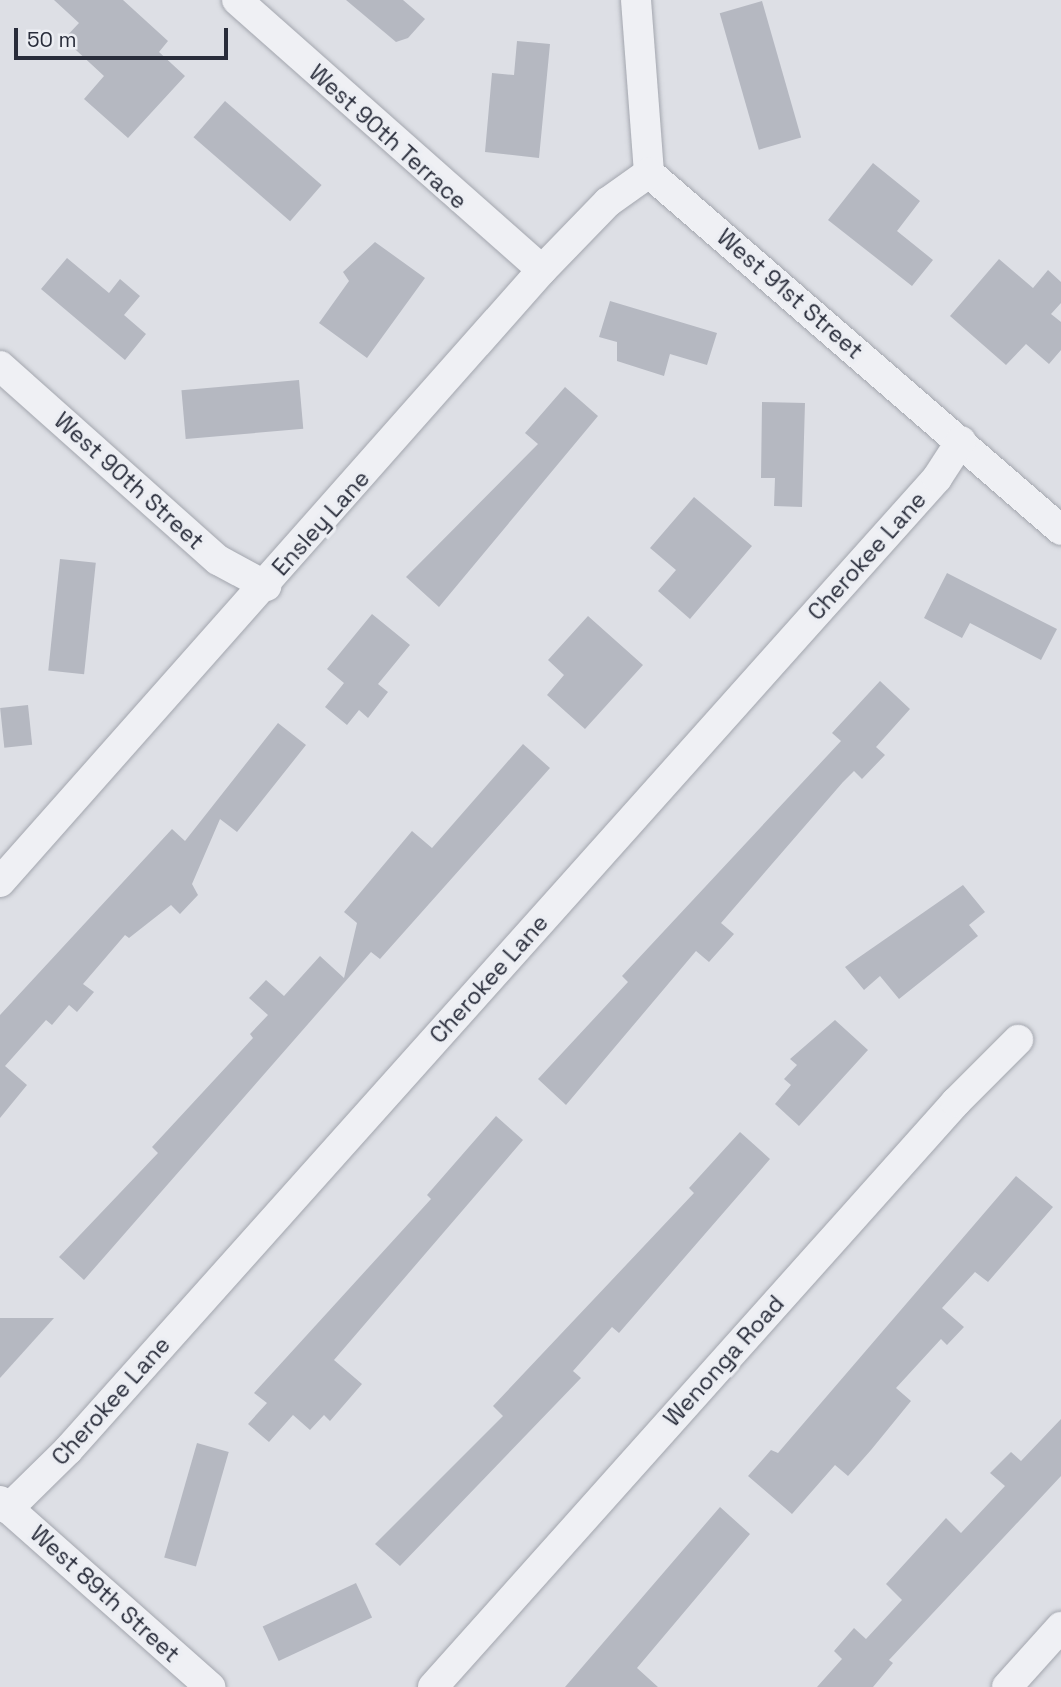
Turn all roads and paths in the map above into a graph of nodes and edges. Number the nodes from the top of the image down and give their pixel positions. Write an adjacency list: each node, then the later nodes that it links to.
1 (237, 0): 4 (street, West 90th Terrace)
2 (636, 0): 3 (street)
3 (649, 173): 4 (street, Ensley Lane); 6 (street, West 91st Street)
4 (542, 270): 8 (street, Ensley Lane)
5 (0, 366): 8 (street, West 90th Street)
6 (961, 440): 7 (street, West 91st Street); 11 (street, Cherokee Lane)
7 (1061, 530)
8 (266, 586): 9 (street, Ensley Lane)
9 (0, 881)
10 (1018, 1040): 14 (street, Wenonga Road)
11 (4, 1505): 13 (street, West 89th Street)
12 (1061, 1626): 15 (street)
13 (210, 1687)
14 (433, 1687)
15 (1007, 1687)

